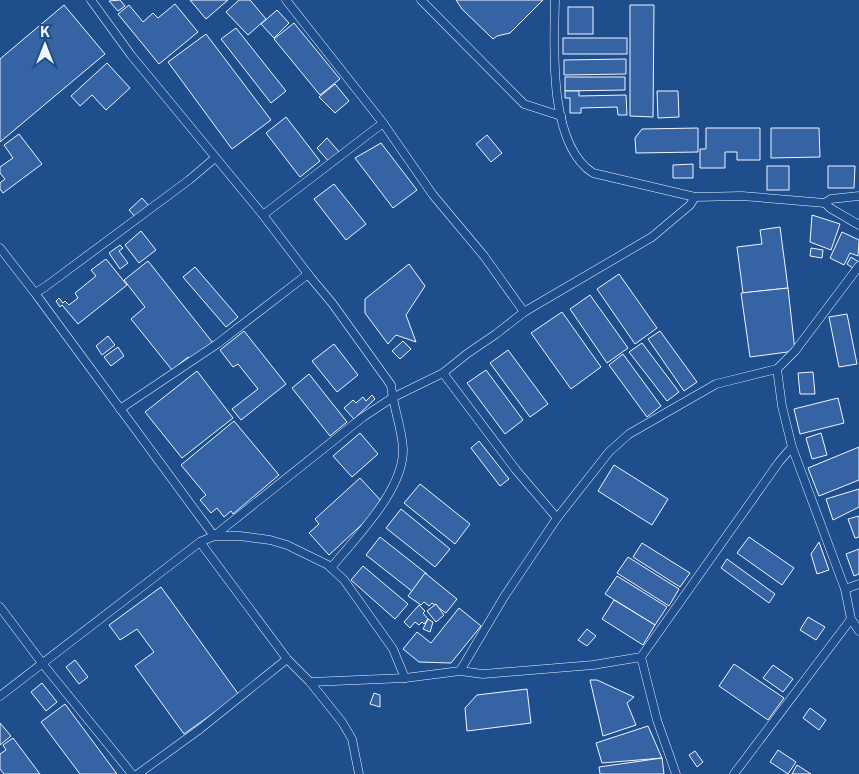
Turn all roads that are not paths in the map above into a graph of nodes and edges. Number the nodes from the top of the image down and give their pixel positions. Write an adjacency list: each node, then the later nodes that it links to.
1 (91, 0): 7 (street)
2 (286, 0): 6 (street)
3 (421, 0): 5 (street)
4 (556, 0): 5 (street)
5 (561, 116): 9 (street)
6 (383, 123): 11 (street); 17 (street)
7 (215, 158): 11 (street); 16 (street)
8 (859, 196): 10 (street)
9 (694, 197): 10 (street); 17 (street)
10 (825, 203): 12 (street)
11 (262, 214): 15 (street)
12 (859, 225)
13 (0, 248): 16 (street)
14 (859, 266): 18 (street)
15 (308, 274): 20 (street); 21 (street)
16 (35, 293): 21 (street)
17 (524, 312): 19 (street)
18 (777, 369): 22 (street); 23 (street)
19 (443, 373): 20 (street); 23 (street)
20 (392, 398): 24 (street); 26 (street)
21 (120, 409): 24 (street)
22 (792, 447): 28 (street); 32 (street)
23 (557, 518): 35 (street)
24 (214, 536): 25 (street); 26 (street)
25 (200, 542): 33 (street); 34 (street)
26 (331, 568): 36 (street)
27 (859, 584): 28 (street)
28 (845, 589): 30 (street)
29 (0, 607): 34 (street)
30 (852, 619): 31 (street); 43 (street)
31 (859, 631)
32 (641, 657): 35 (street); 42 (street)
33 (287, 659): 37 (street); 40 (street)
34 (42, 663): 38 (street); 39 (street)
35 (460, 671): 36 (street)
36 (404, 678): 37 (street)
37 (310, 682): 41 (street)
38 (0, 696)
39 (132, 774)
40 (138, 774)
41 (359, 774)
42 (676, 774)
43 (734, 774)

